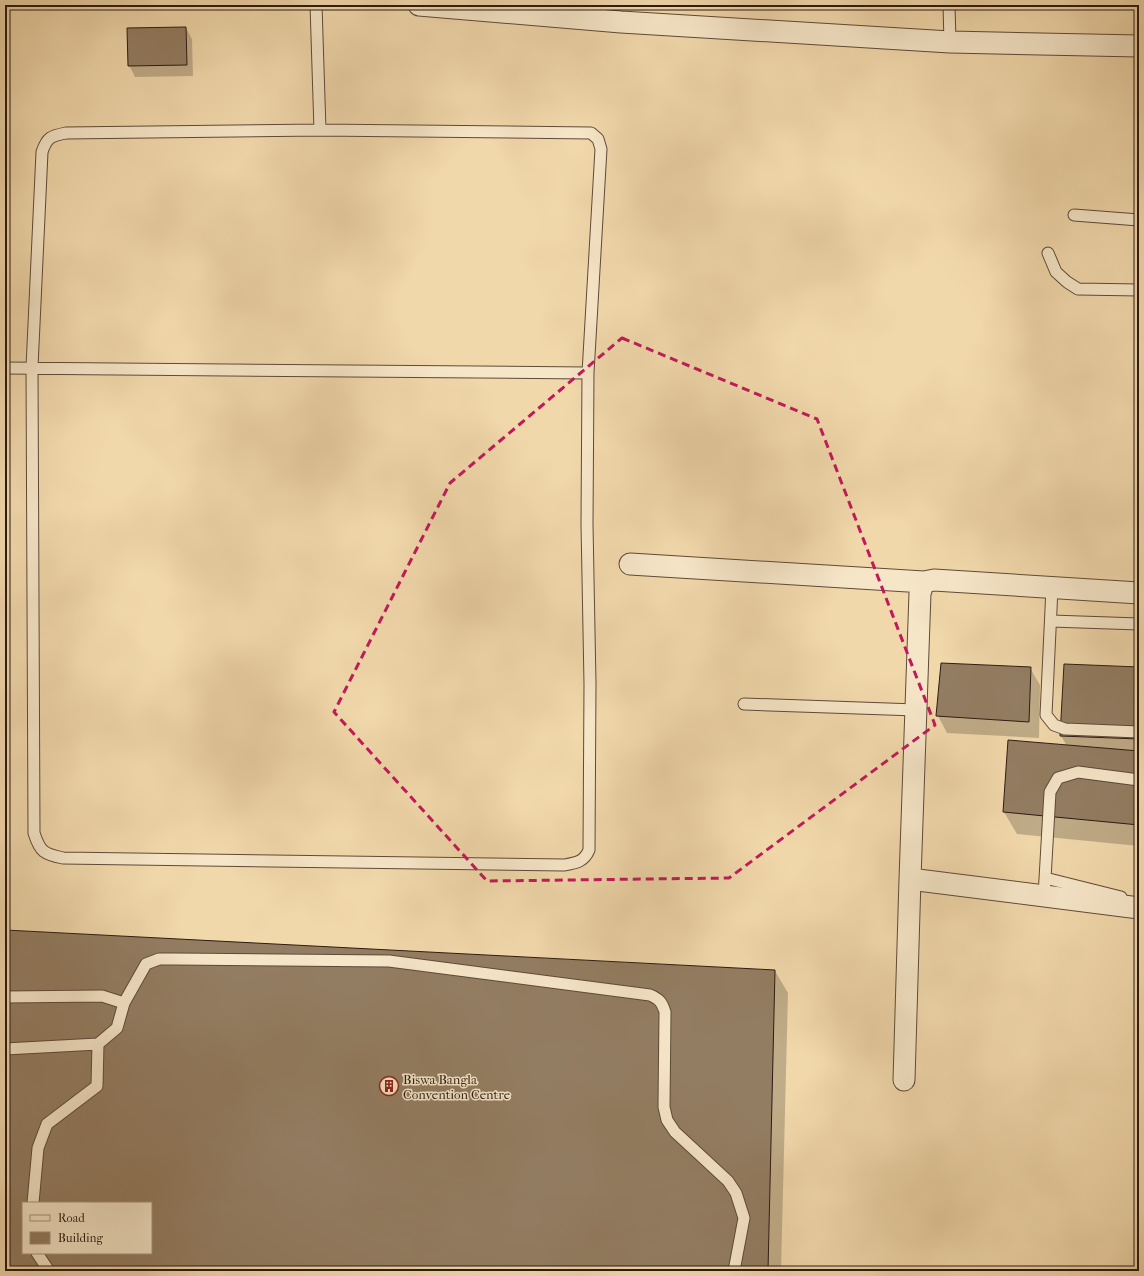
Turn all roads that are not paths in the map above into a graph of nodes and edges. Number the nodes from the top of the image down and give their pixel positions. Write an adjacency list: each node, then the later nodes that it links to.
1 (316, 5): 7 (lane)
2 (419, 5): 4 (street)
3 (949, 5): 5 (lane)
4 (502, 9): 5 (street)
5 (950, 42): 6 (street)
6 (1139, 46)
7 (320, 130): 12 (lane); 14 (lane)
8 (1074, 215): 9 (lane)
9 (1139, 220)
10 (1048, 253): 11 (lane)
11 (1139, 290)
12 (32, 367): 13 (lane); 14 (lane); 14 (lane)
13 (5, 368)
14 (588, 372)
15 (630, 564): 16 (street)
16 (924, 582): 17 (street); 22 (street)
17 (1052, 588): 18 (street); 19 (lane)
18 (1139, 593)
19 (1051, 621): 20 (lane); 23 (lane)
20 (1139, 624)
21 (744, 704): 22 (lane)
22 (916, 710): 25 (street)
23 (1139, 732)
24 (1139, 780): 26 (lane)
25 (910, 879): 26 (street); 33 (street)
26 (1044, 887): 27 (lane); 28 (street)
27 (1139, 900)
28 (1139, 908)
29 (5, 997): 30 (lane)
30 (124, 1003): 31 (lane); 37 (lane)
31 (98, 1044): 32 (lane); 34 (lane)
32 (5, 1049)
33 (904, 1080)
34 (33, 1202)
35 (38, 1254): 36 (lane)
36 (49, 1271)
37 (734, 1271)

